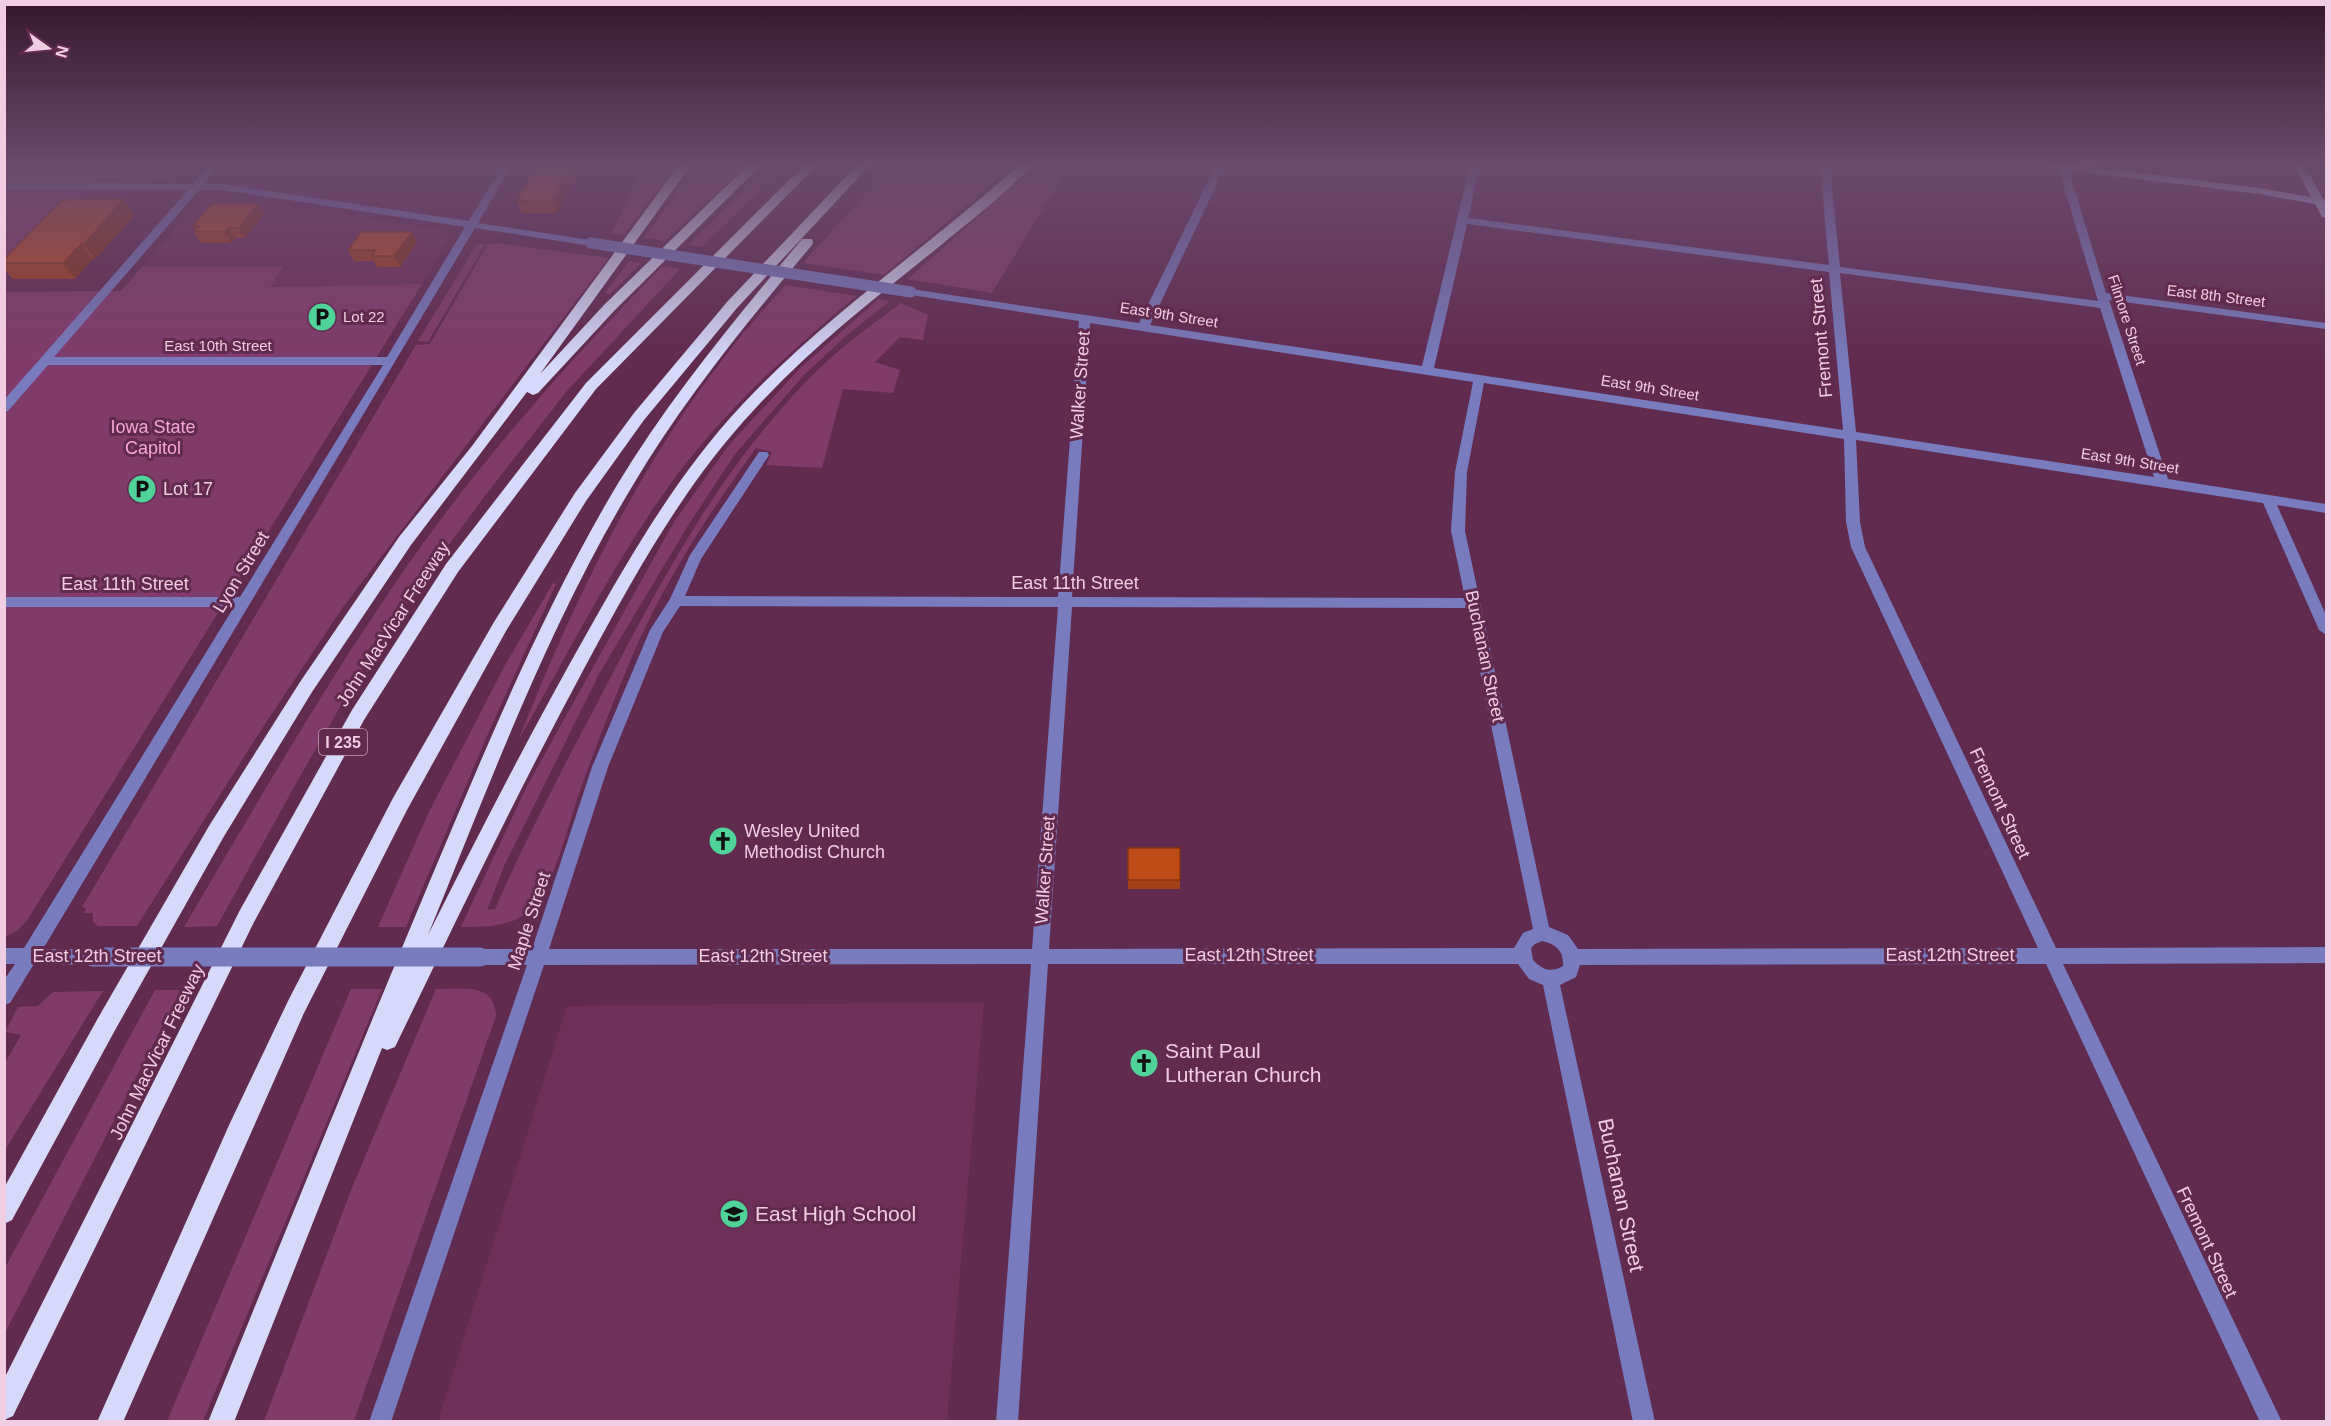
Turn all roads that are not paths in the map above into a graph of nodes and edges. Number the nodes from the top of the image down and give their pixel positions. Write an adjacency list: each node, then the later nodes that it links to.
1 (158, 232): 20 (street)
2 (469, 232): 21 (street, Lyon Street)
3 (511, 232): 17 (street, East 9th Street, bridge)
4 (636, 232): 26 (highway)
5 (687, 232): 26 (highway)
6 (745, 232): 52 (highway, John MacVicar Freeway / I 235)
7 (802, 232): 53 (highway)
8 (813, 232): 49 (highway)
9 (947, 232): 49 (highway)
10 (1189, 232): 19 (street)
11 (1459, 232): 22 (street)
12 (1550, 232): 15 (street, East 8th Street)
13 (1831, 232): 15 (street, Fremont Street)
14 (2083, 232): 16 (street, Filmore Street)
15 (1834, 269): 16 (street, East 8th Street); 25 (street, Fremont Street)
16 (2104, 301): 18 (street, East 8th Street); 28 (street, Filmore Street)
17 (1085, 319): 19 (street, East 9th Street); 32 (street, Walker Street)
18 (2326, 326)
19 (1143, 327): 22 (street, East 9th Street)
20 (46, 361): 21 (street, East 10th Street); 24 (street)
21 (391, 361): 34 (street, Lyon Street)
22 (1427, 371): 23 (street, East 9th Street)
23 (1479, 379): 25 (street, East 9th Street); 35 (street, Buchanan Street)
24 (4, 408)
25 (1850, 435): 28 (street, East 9th Street); 39 (street, Fremont Street)
26 (477, 450): 48 (highway)
27 (763, 455): 31 (street, Maple Street)
28 (2162, 483): 29 (street, East 9th Street)
29 (2267, 498): 30 (street, East 9th Street); 36 (street)
30 (2326, 508)
31 (676, 601): 32 (street, East 11th Street); 44 (street, Maple Street)
32 (1065, 601): 35 (street, East 11th Street); 38 (street, Walker Street)
33 (4, 602): 34 (street, East 11th Street)
34 (245, 602): 42 (street, Lyon Street)
35 (1474, 603): 37 (street, Buchanan Street)
36 (2326, 630)
37 (1542, 933): 43 (street); 45 (street)
38 (1040, 955): 43 (street, East 12th Street); 44 (street, East 12th Street); 56 (street, Walker Street)
39 (2049, 955): 40 (street, East 12th Street); 45 (street, East 12th Street); 58 (street, Fremont Street)
40 (2326, 955)
41 (4, 956): 42 (street, East 12th Street)
42 (30, 956): 44 (street, East 12th Street, bridge); 47 (street, Lyon Street)
43 (1522, 956): 46 (street)
44 (538, 957): 55 (street, Maple Street)
45 (1573, 957): 46 (street)
46 (1550, 979): 57 (street, Buchanan Street)
47 (4, 997)
48 (41, 1143): 50 (highway); 51 (highway)
49 (316, 1184): 54 (highway)
50 (4, 1200)
51 (4, 1212)
52 (4, 1407)
53 (110, 1422)
54 (221, 1422)
55 (380, 1422)
56 (1006, 1422)
57 (1644, 1422)
58 (2271, 1422)

